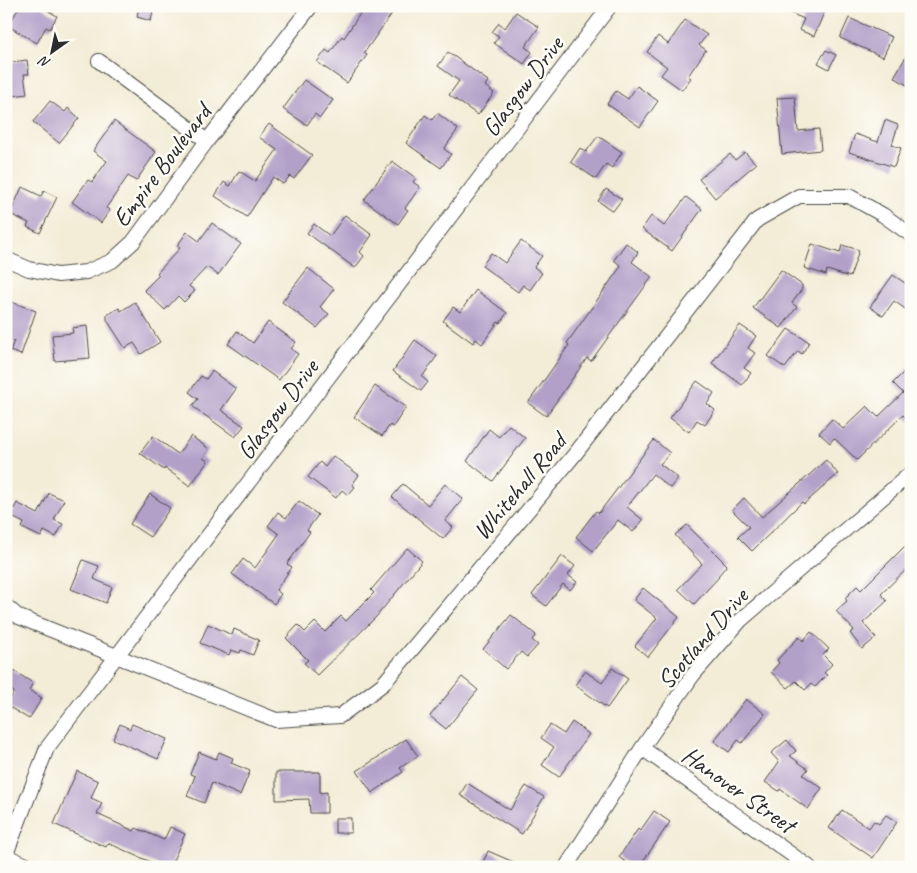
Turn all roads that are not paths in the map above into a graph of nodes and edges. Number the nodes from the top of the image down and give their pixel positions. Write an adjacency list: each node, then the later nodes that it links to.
1 (311, 6): 4 (street, Empire Boulevard)
2 (610, 6): 9 (street, Glasgow Drive)
3 (99, 61): 4 (street)
4 (207, 141): 6 (street, Empire Boulevard)
5 (911, 235): 9 (street, Whitehall Road)
6 (6, 258)
7 (911, 473): 10 (street, Scotland Drive)
8 (6, 606): 9 (street, Whitehall Road)
9 (117, 656): 11 (street, Glasgow Drive)
10 (642, 748): 13 (street, Scotland Drive); 14 (street, Hanover Street)
11 (6, 855): 12 (street)
12 (32, 867)
13 (566, 867)
14 (809, 867)

